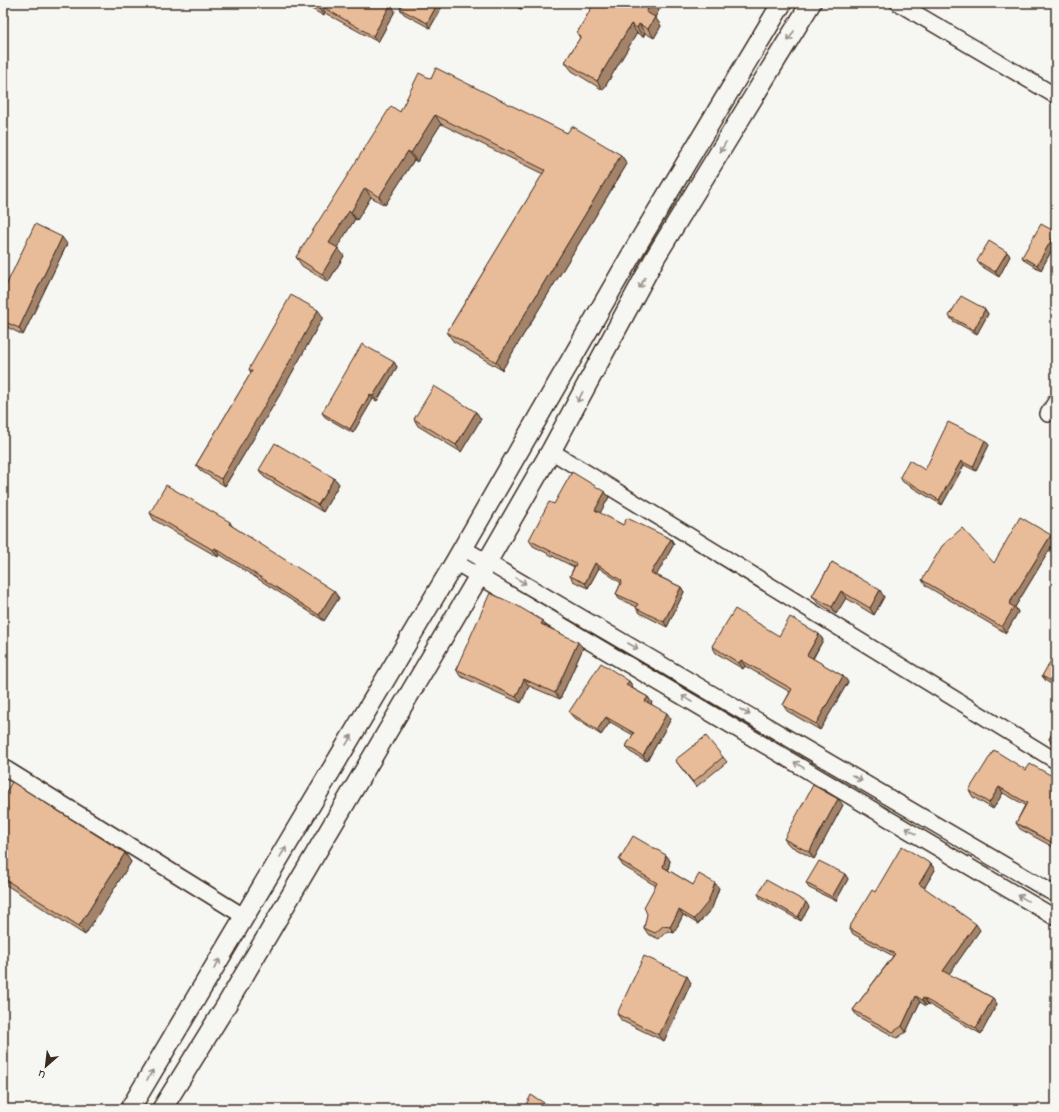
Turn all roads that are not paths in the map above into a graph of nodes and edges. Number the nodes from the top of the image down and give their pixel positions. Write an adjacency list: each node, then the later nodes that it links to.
1 (782, 3): 5 (street)
2 (812, 3): 6 (street, one-way to 6)
3 (898, 3): 4 (street)
4 (1056, 96)
5 (637, 245): 6 (street); 8 (street)
6 (656, 256): 7 (street, one-way to 7)
7 (551, 451): 9 (street); 10 (street)
8 (459, 555): 9 (street); 13 (street, one-way to 8)
9 (483, 568): 12 (street, one-way to 12); 14 (street, one-way to 9); 16 (street)
10 (1056, 761)
11 (3, 766): 13 (street)
12 (1056, 895)
13 (245, 917): 15 (street, one-way to 13)
14 (1056, 918)
15 (130, 1109)
16 (162, 1109)

